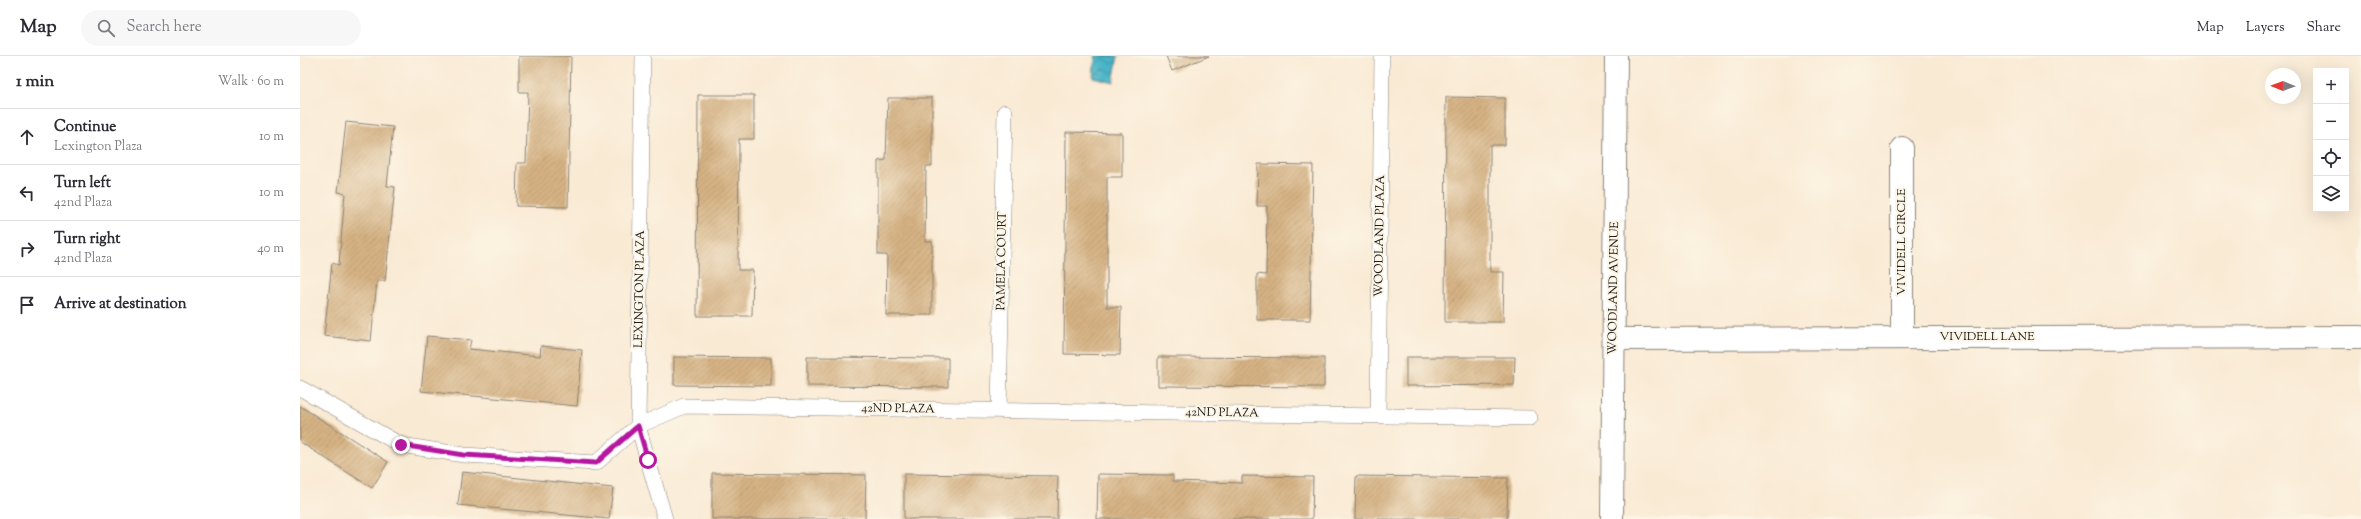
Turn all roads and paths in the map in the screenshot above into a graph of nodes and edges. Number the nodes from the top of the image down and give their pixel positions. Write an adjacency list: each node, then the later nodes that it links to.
1 (643, 56): 13 (lane, LEXINGTON PLAZA)
2 (1382, 56): 11 (lane, WOODLAND PLAZA)
3 (1616, 56): 8 (street, WOODLAND AVENUE)
4 (1005, 112): 10 (lane, PAMELA COURT)
5 (1902, 148): 6 (street, VIVIDELL CIRCLE)
6 (1902, 337): 7 (street, VIVIDELL LANE); 8 (street, VIVIDELL LANE)
7 (2361, 337)
8 (1614, 339): 15 (street, WOODLAND AVENUE)
9 (300, 388): 13 (lane, 42ND PLAZA)
10 (999, 411): 11 (lane, 42ND PLAZA); 13 (lane, 42ND PLAZA)
11 (1378, 415): 12 (lane, 42ND PLAZA)
12 (1530, 418)
13 (638, 426): 14 (lane, LEXINGTON PLAZA)
14 (665, 519)
15 (1612, 519)

